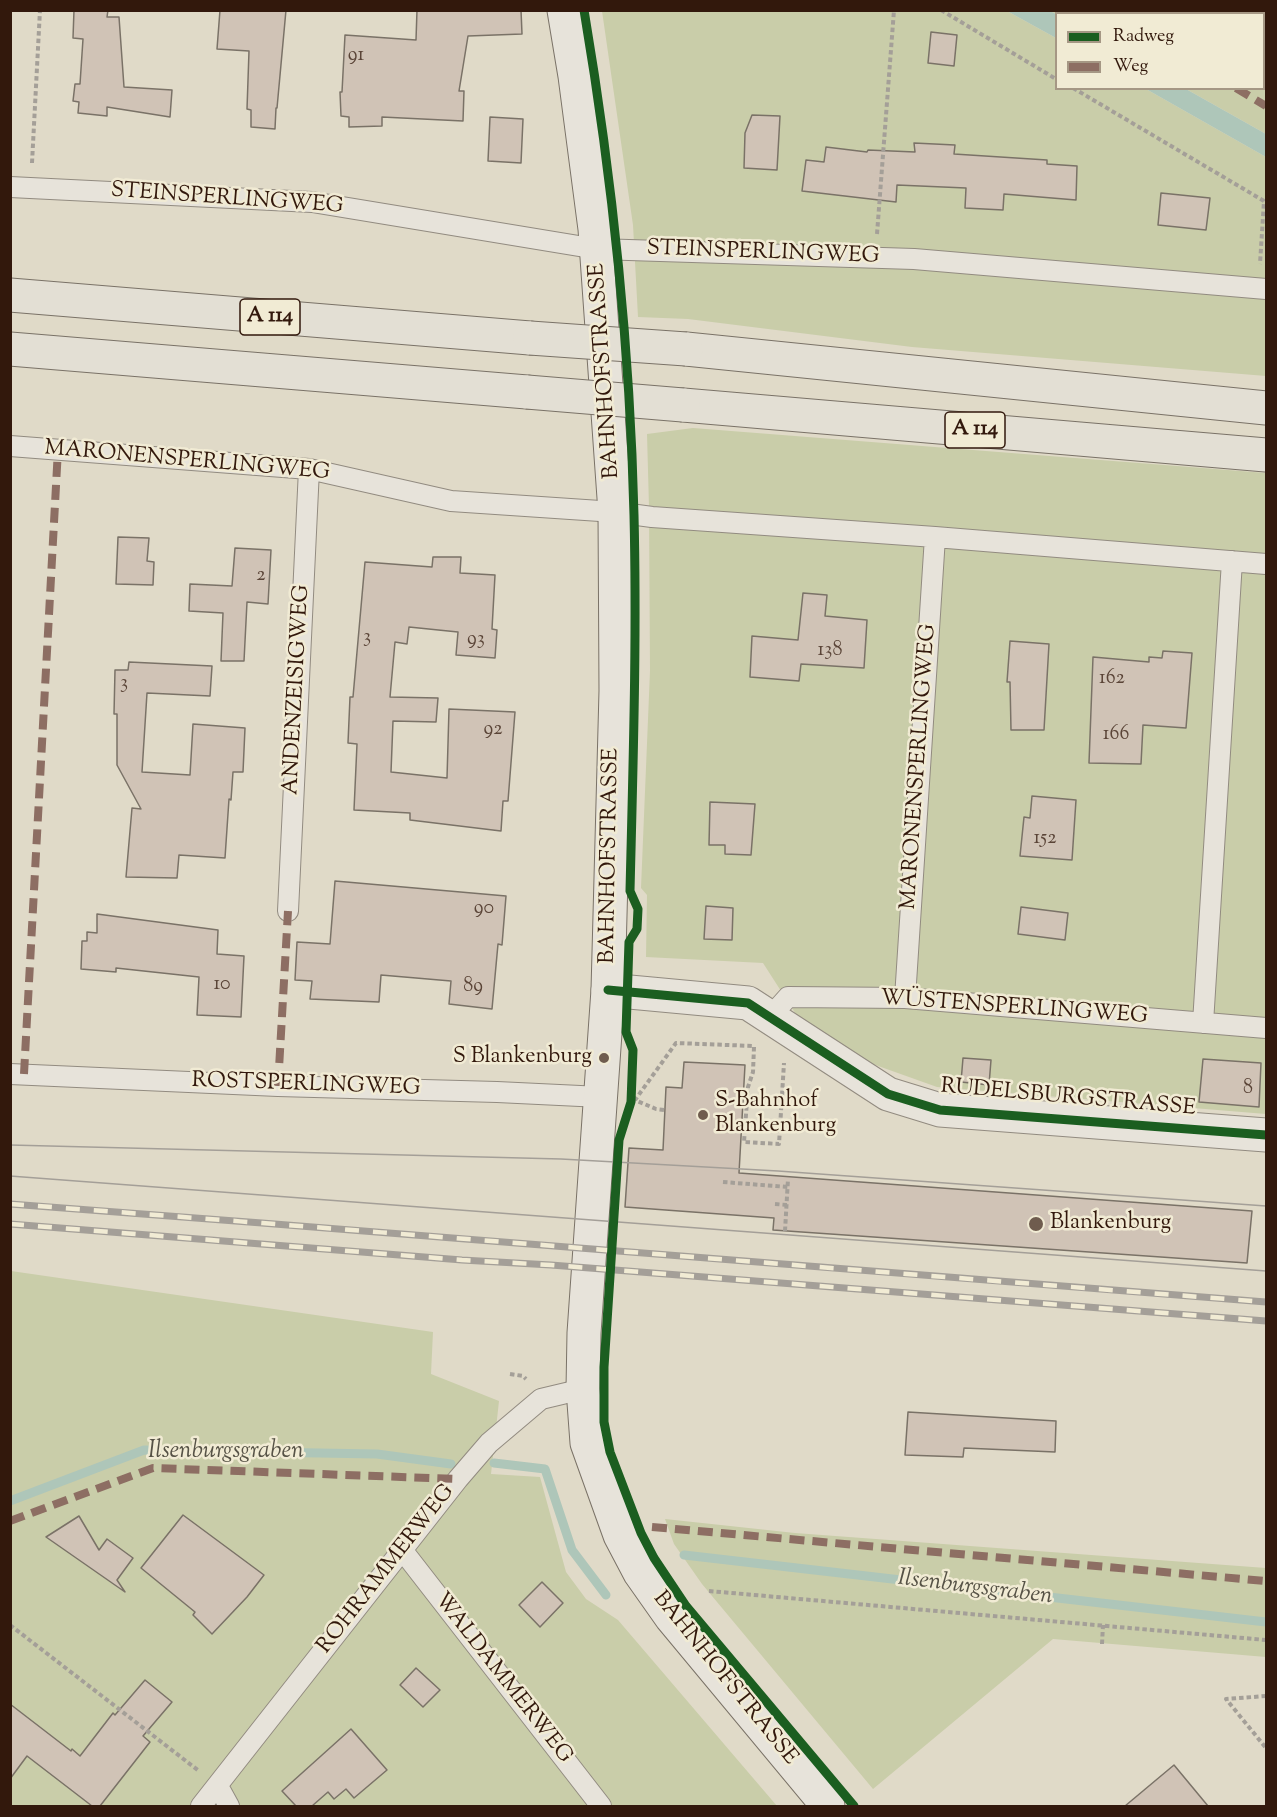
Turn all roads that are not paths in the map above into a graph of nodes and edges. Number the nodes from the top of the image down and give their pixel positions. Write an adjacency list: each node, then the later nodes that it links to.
1 (564, 10): 3 (main road, BAHNHOFSTRASSE)
2 (10, 187): 3 (lane, STEINSPERLINGWEG)
3 (597, 249): 4 (lane, STEINSPERLINGWEG); 11 (main road, BAHNHOFSTRASSE)
4 (1262, 288)
5 (10, 295): 7 (highway, A 114, bridge)
6 (10, 349): 9 (highway, A 114, bridge)
7 (1266, 408)
8 (10, 446): 10 (lane, MARONENSPERLINGWEG)
9 (1266, 455)
10 (309, 469): 11 (lane, MARONENSPERLINGWEG); 15 (lane, ANDENZEISIGWEG)
11 (615, 512): 12 (lane, MARONENSPERLINGWEG); 16 (main road, BAHNHOFSTRASSE)
12 (935, 537): 13 (lane, MARONENSPERLINGWEG); 17 (lane, MARONENSPERLINGWEG)
13 (1232, 561): 14 (lane, MARONENSPERLINGWEG); 19 (lane)
14 (1266, 564)
15 (288, 911)
16 (608, 990): 18 (main road, RUDELSBURGSTRASSE); 22 (main road, BAHNHOFSTRASSE)
17 (905, 998): 18 (lane, WÜSTENSPERLINGWEG); 19 (lane, WÜSTENSPERLINGWEG)
18 (770, 1017): 23 (main road, RUDELSBURGSTRASSE)
19 (1203, 1023): 20 (lane, WÜSTENSPERLINGWEG)
20 (1266, 1028)
21 (10, 1074): 22 (lane, ROSTSPERLINGWEG)
22 (620, 1100): 24 (main road, BAHNHOFSTRASSE)
23 (1266, 1135)
24 (583, 1389): 25 (lane, ROHRAMMERWEG); 30 (main road, BAHNHOFSTRASSE)
25 (403, 1551): 26 (lane, ROHRAMMERWEG); 29 (lane, WALDAMMERWEG)
26 (218, 1786): 27 (lane, ROHRAMMERWEG); 28 (lane)
27 (201, 1806)
28 (228, 1806)
29 (601, 1806)
30 (828, 1806)

